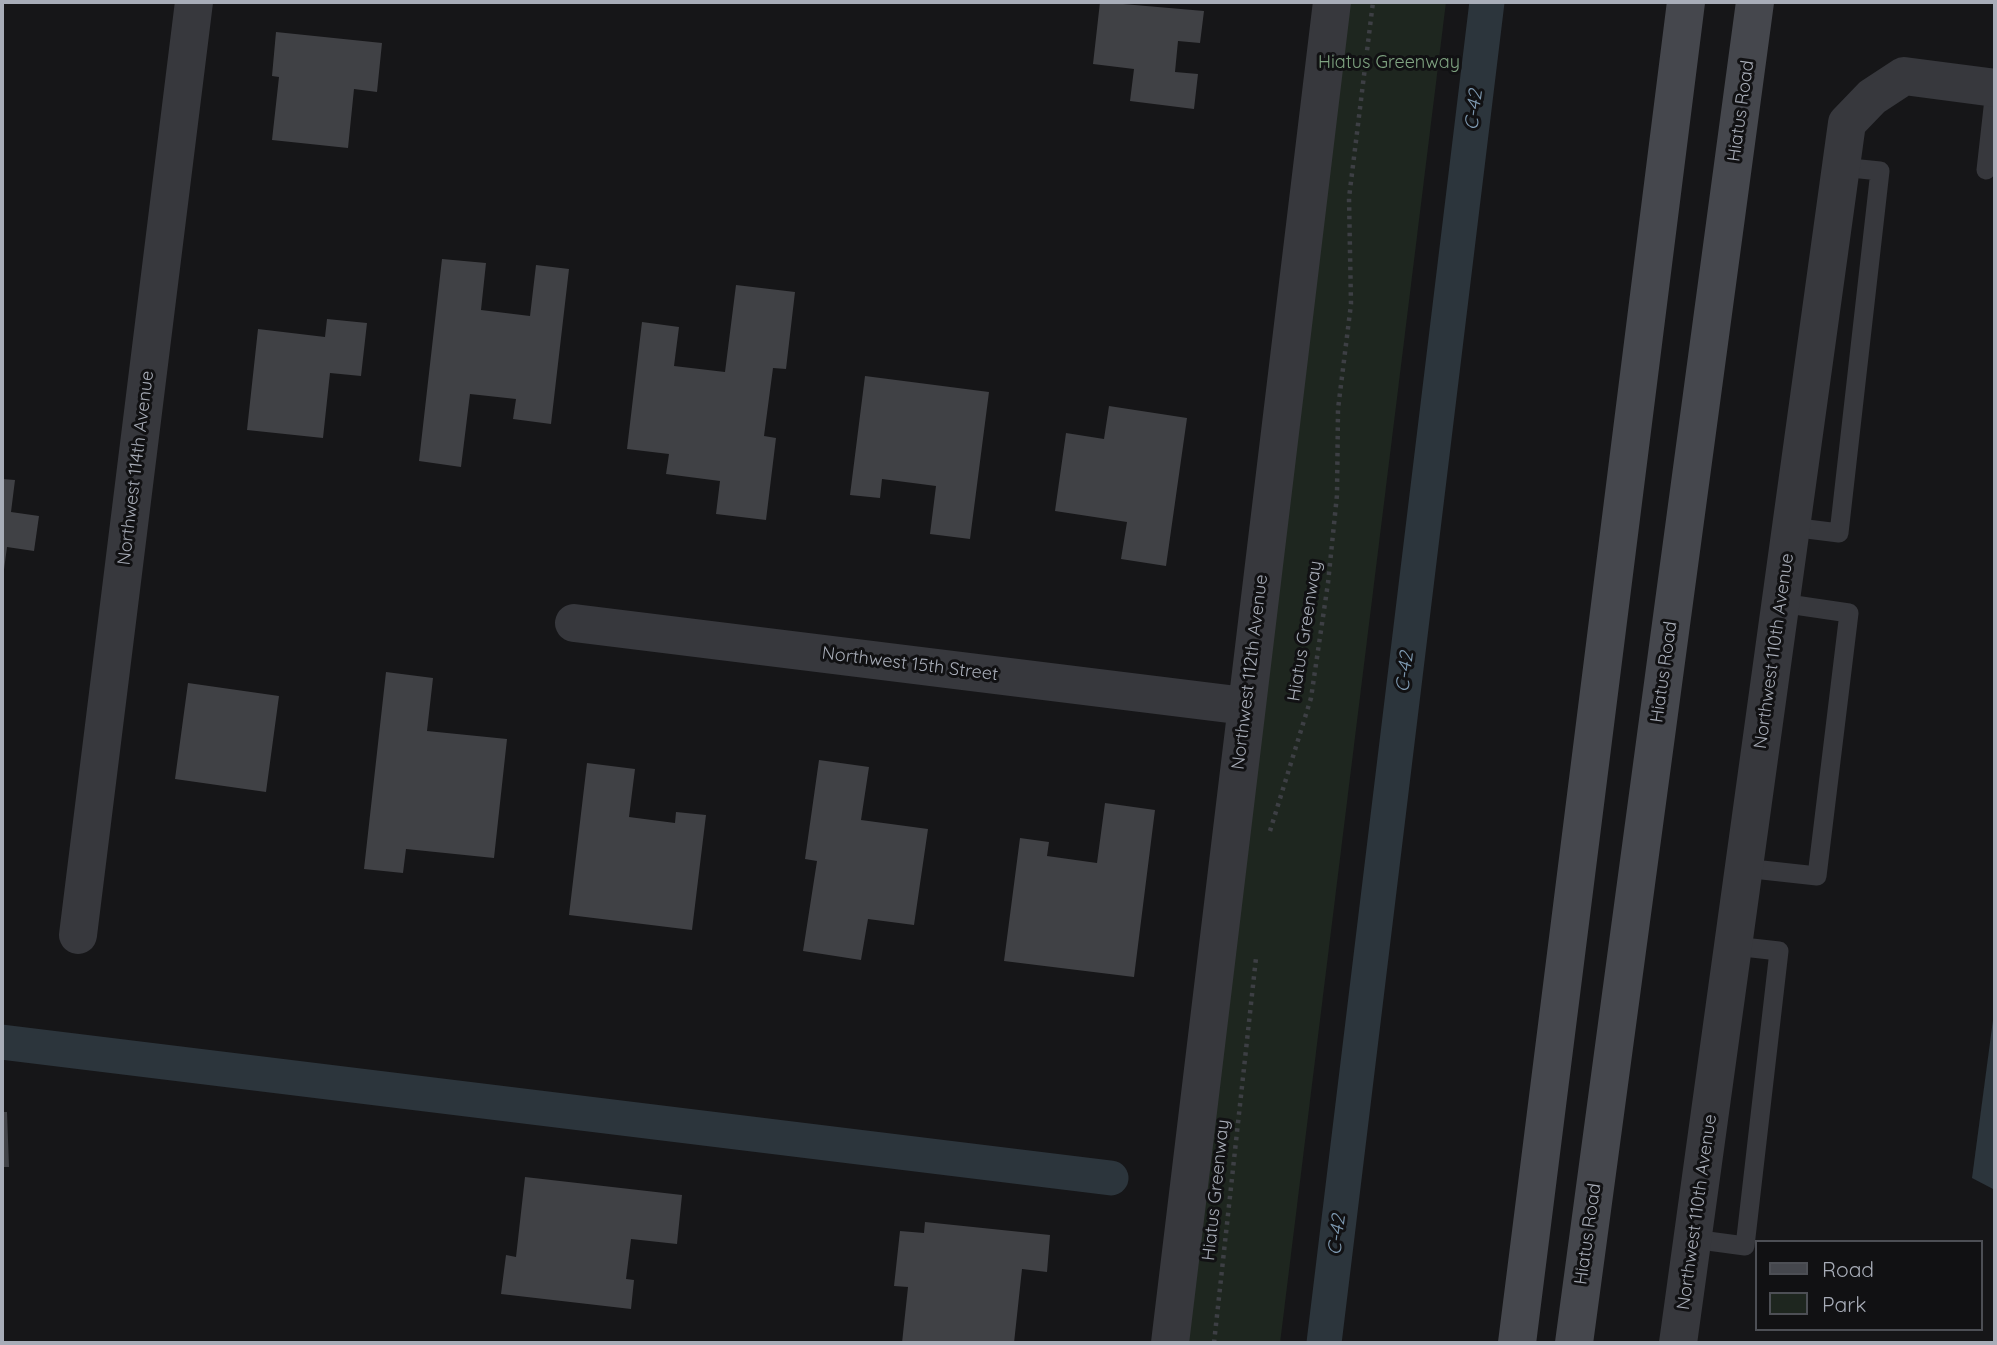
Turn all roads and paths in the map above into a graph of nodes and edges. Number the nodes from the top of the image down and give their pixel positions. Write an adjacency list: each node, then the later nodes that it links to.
1 (194, 2): 13 (street, Northwest 114th Avenue)
2 (1332, 2): 10 (street, Northwest 112th Avenue)
3 (1373, 2): 11 (path, Hiatus Greenway)
4 (1686, 2): 19 (main road)
5 (1755, 2): 20 (main road, Hiatus Road)
6 (1995, 89): 7 (lane); 8 (street, Northwest 110th Avenue)
7 (1986, 170)
8 (1781, 603): 12 (street, Northwest 110th Avenue); 12 (lane)
9 (574, 623): 10 (street, Northwest 15th Street)
10 (1245, 706): 17 (street, Northwest 112th Avenue)
11 (1269, 835)
12 (1744, 868): 15 (street, Northwest 110th Avenue)
13 (78, 934)
14 (1257, 945): 18 (path, Hiatus Greenway)
15 (1734, 946): 16 (street, Northwest 110th Avenue); 16 (lane)
16 (1693, 1239): 21 (street, Northwest 110th Avenue)
17 (1170, 1343)
18 (1214, 1343)
19 (1517, 1343)
20 (1574, 1343)
21 (1678, 1343)

